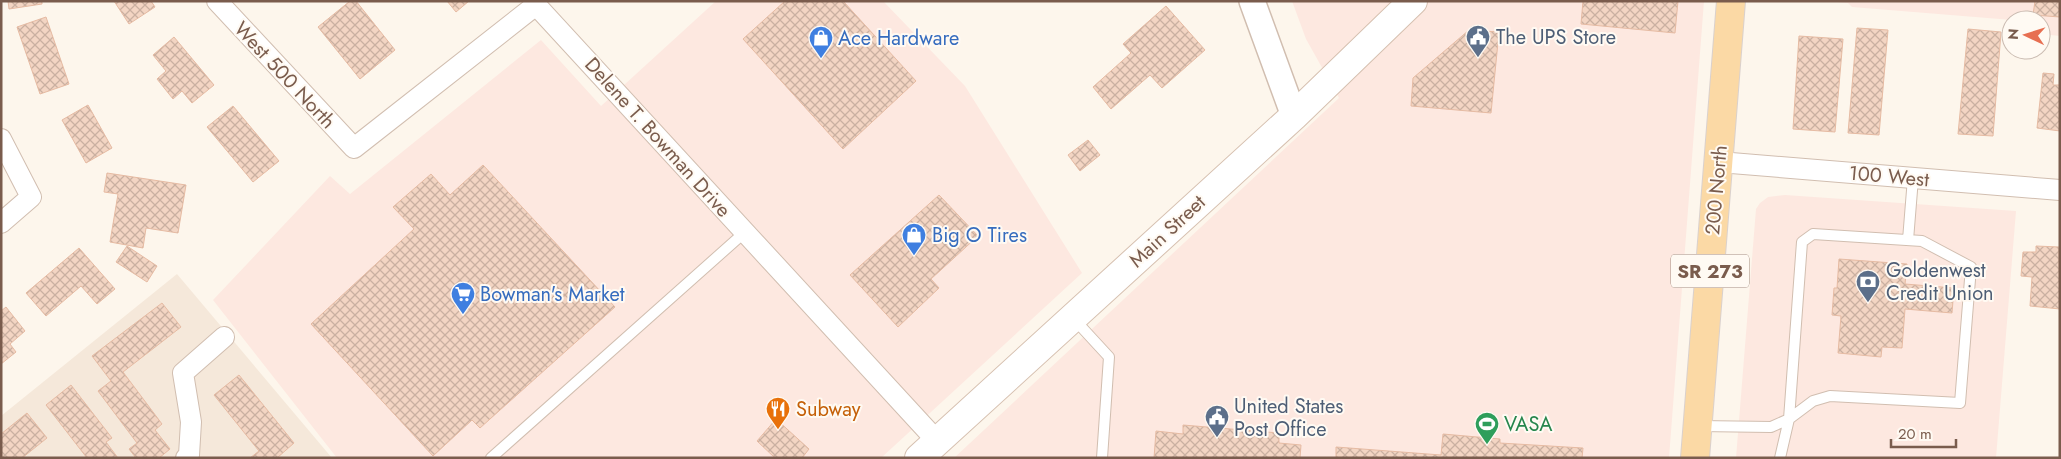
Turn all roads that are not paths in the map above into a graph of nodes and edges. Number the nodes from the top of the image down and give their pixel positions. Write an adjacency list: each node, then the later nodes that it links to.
1 (217, 1): 7 (street, West 500 North)
2 (1252, 1): 5 (street)
3 (1413, 1): 5 (main road, Main Street)
4 (1731, 1): 8 (main road, 200 North / SR 273)
5 (1294, 116): 14 (main road, Main Street)
6 (1, 139): 11 (street)
7 (354, 148): 12 (street, Delene T. Bowman Drive)
8 (1719, 162): 9 (street, 100 West); 17 (main road, 200 North / SR 273)
9 (1913, 178): 10 (street, 100 West); 13 (lane)
10 (2060, 190)
11 (1, 222)
12 (745, 232): 18 (street, Delene T. Bowman Drive); 20 (lane)
13 (1908, 240): 16 (lane); 16 (lane)
14 (1074, 318): 18 (main road, Main Street); 21 (lane)
15 (224, 337): 19 (street)
16 (1789, 419): 17 (lane); 23 (lane)
17 (1698, 426): 22 (main road, SR 273)
18 (928, 450)
19 (186, 458)
20 (491, 458)
21 (1102, 458)
22 (1695, 458)
23 (1780, 458)

